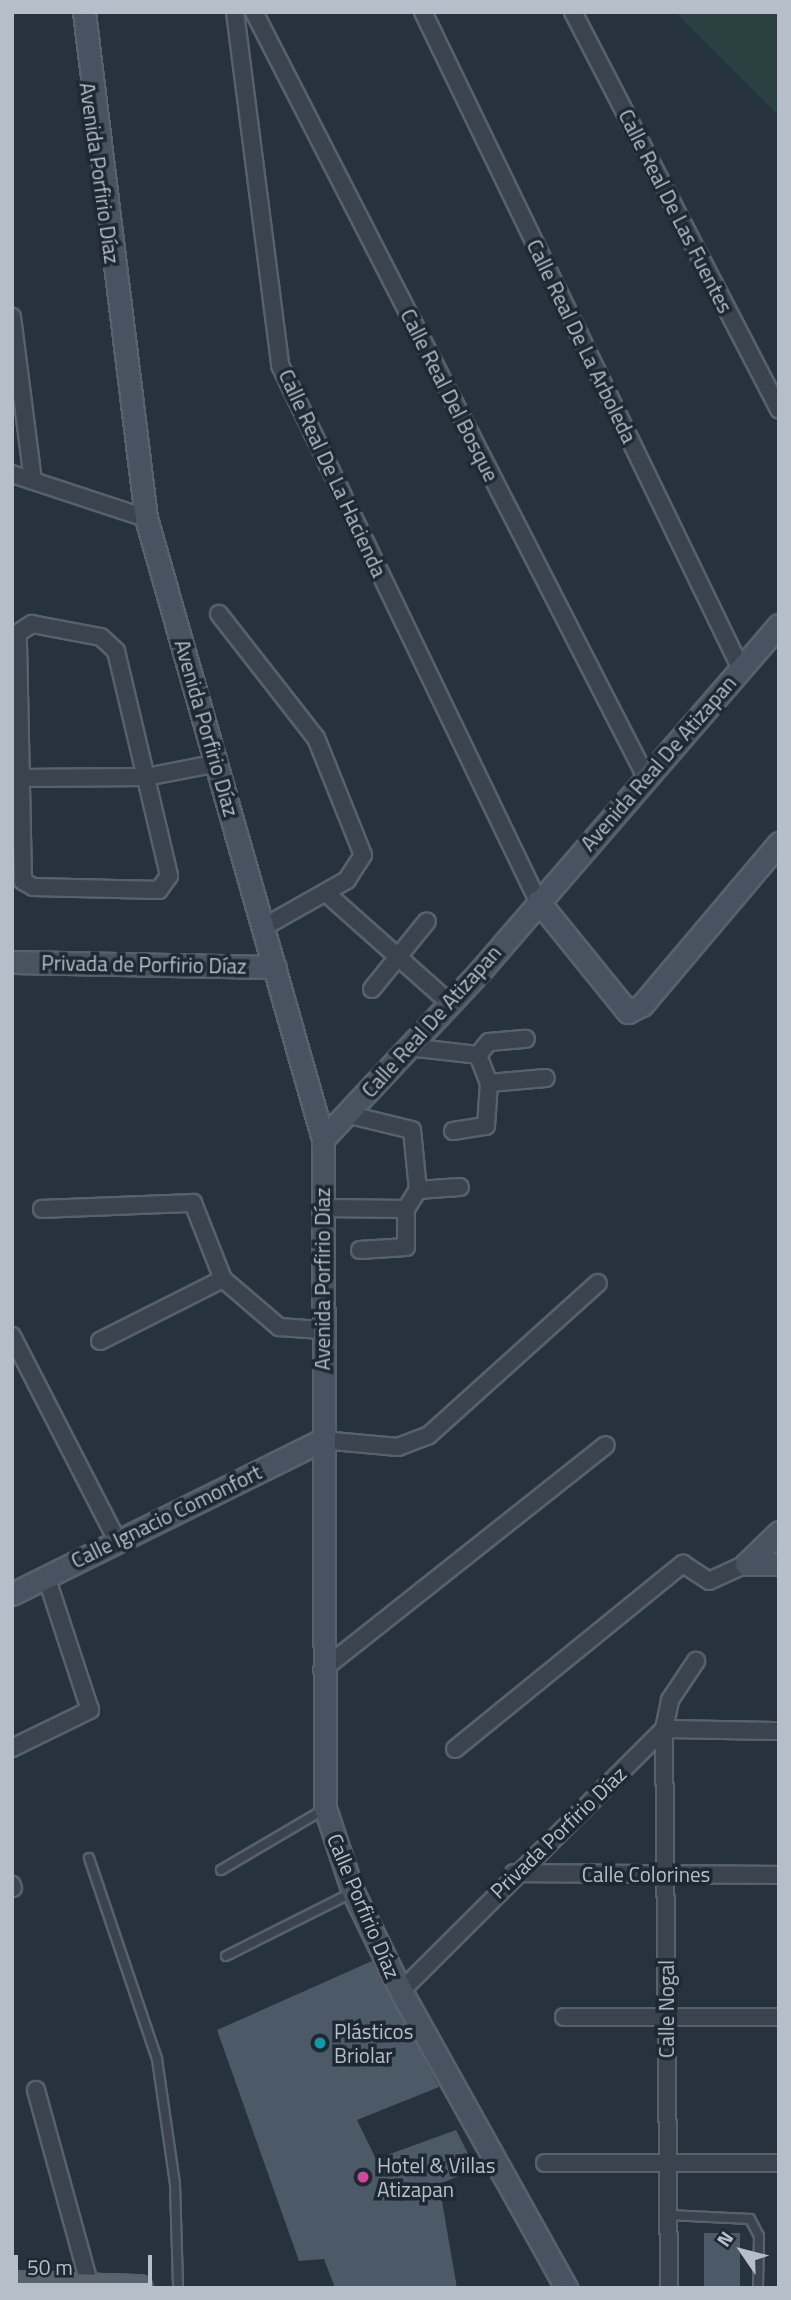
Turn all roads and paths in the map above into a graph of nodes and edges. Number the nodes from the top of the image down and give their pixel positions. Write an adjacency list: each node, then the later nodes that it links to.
1 (84, 12): 10 (main road, Avenida Porfirio Díaz)
2 (235, 12): 20 (street, Calle Real De La Hacienda)
3 (254, 12): 16 (street, Calle Real Del Bosque)
4 (423, 12): 13 (street, Calle Real De La Arboleda)
5 (573, 12): 7 (street, Calle Real De Las Fuentes)
6 (12, 317): 9 (street)
7 (779, 410)
8 (12, 474): 9 (street)
9 (33, 481): 10 (street)
10 (146, 518): 14 (main road, Avenida Porfirio Díaz)
11 (219, 614): 19 (street)
12 (779, 625): 13 (main road, Avenida Real De Atizapan)
13 (741, 669): 16 (main road, Avenida Real De Atizapan)
14 (218, 763): 15 (street); 22 (main road, Avenida Porfirio Díaz)
15 (146, 777): 17 (street); 17 (street); 17 (street)
16 (646, 777): 20 (main road, Avenida Real De Atizapan)
17 (18, 778)
18 (779, 843): 20 (main road)
19 (327, 893): 22 (street); 23 (street)
20 (538, 901): 27 (main road, Calle Real De Atizapan)
21 (427, 921): 23 (street)
22 (264, 927): 25 (main road, Avenida Porfirio Díaz)
23 (397, 958): 26 (street); 27 (street)
24 (12, 962): 25 (main road, Privada de Porfirio Díaz)
25 (275, 967): 35 (main road, Avenida Porfirio Díaz)
26 (372, 989)
27 (450, 1003): 29 (main road, Calle Real De Atizapan)
28 (526, 1040): 30 (street)
29 (408, 1047): 30 (street); 33 (main road, Calle Real De Atizapan)
30 (478, 1055): 32 (street)
31 (547, 1078): 32 (street)
32 (489, 1083): 34 (street)
33 (346, 1114): 35 (main road, Calle Real De Atizapan); 37 (street)
34 (453, 1131)
35 (323, 1139): 38 (main road, Avenida Porfirio Díaz)
36 (460, 1187): 37 (street)
37 (418, 1190): 40 (street)
38 (323, 1208): 40 (street); 44 (main road, Avenida Porfirio Díaz)
39 (42, 1209): 42 (street)
40 (407, 1209): 41 (street)
41 (360, 1250)
42 (223, 1279): 44 (street); 46 (street)
43 (598, 1283): 47 (street)
44 (322, 1331): 47 (main road, Avenida Porfirio Díaz)
45 (12, 1336): 50 (street)
46 (100, 1341)
47 (322, 1440): 50 (main road, Calle Ignacio Comonfort); 56 (main road, Calle Porfirio Díaz)
48 (606, 1445): 56 (street)
49 (779, 1532): 51 (main road)
50 (116, 1538): 53 (main road, Calle Ignacio Comonfort)
51 (746, 1564): 52 (main road); 60 (street)
52 (779, 1564)
53 (46, 1576): 54 (main road, Calle Ignacio Comonfort); 59 (street)
54 (12, 1594)
55 (696, 1661): 57 (street)
56 (323, 1670): 61 (main road, Calle Porfirio Díaz)
57 (664, 1730): 58 (street); 64 (street, Privada Porfirio Díaz); 65 (street, Calle Nogal)
58 (779, 1731)
59 (12, 1748)
60 (455, 1749)
61 (325, 1808): 63 (lane); 67 (main road, Calle Porfirio Díaz)
62 (89, 1858): 81 (lane)
63 (221, 1870)
64 (514, 1873): 65 (street, Calle Colorines); 69 (street, Privada Porfirio Díaz)
65 (667, 1874): 66 (street, Calle Colorines); 72 (street, Calle Nogal)
66 (779, 1875)
67 (353, 1892): 68 (lane); 69 (main road, Calle Porfirio Díaz)
68 (226, 1956)
69 (401, 1991): 82 (main road, Calle Porfirio Díaz)
70 (564, 2017): 72 (street)
71 (779, 2017): 72 (street)
72 (666, 2018): 75 (street, Calle Nogal)
73 (36, 2090): 78 (street)
74 (545, 2162): 75 (street)
75 (668, 2162): 76 (street); 77 (street, Calle Nogal)
76 (779, 2163)
77 (669, 2215): 83 (street, Calle Nogal); 84 (lane)
78 (89, 2283): 79 (main road); 80 (main road)
79 (12, 2284)
80 (140, 2288)
81 (178, 2288)
82 (566, 2288)
83 (669, 2288)
84 (758, 2288)

